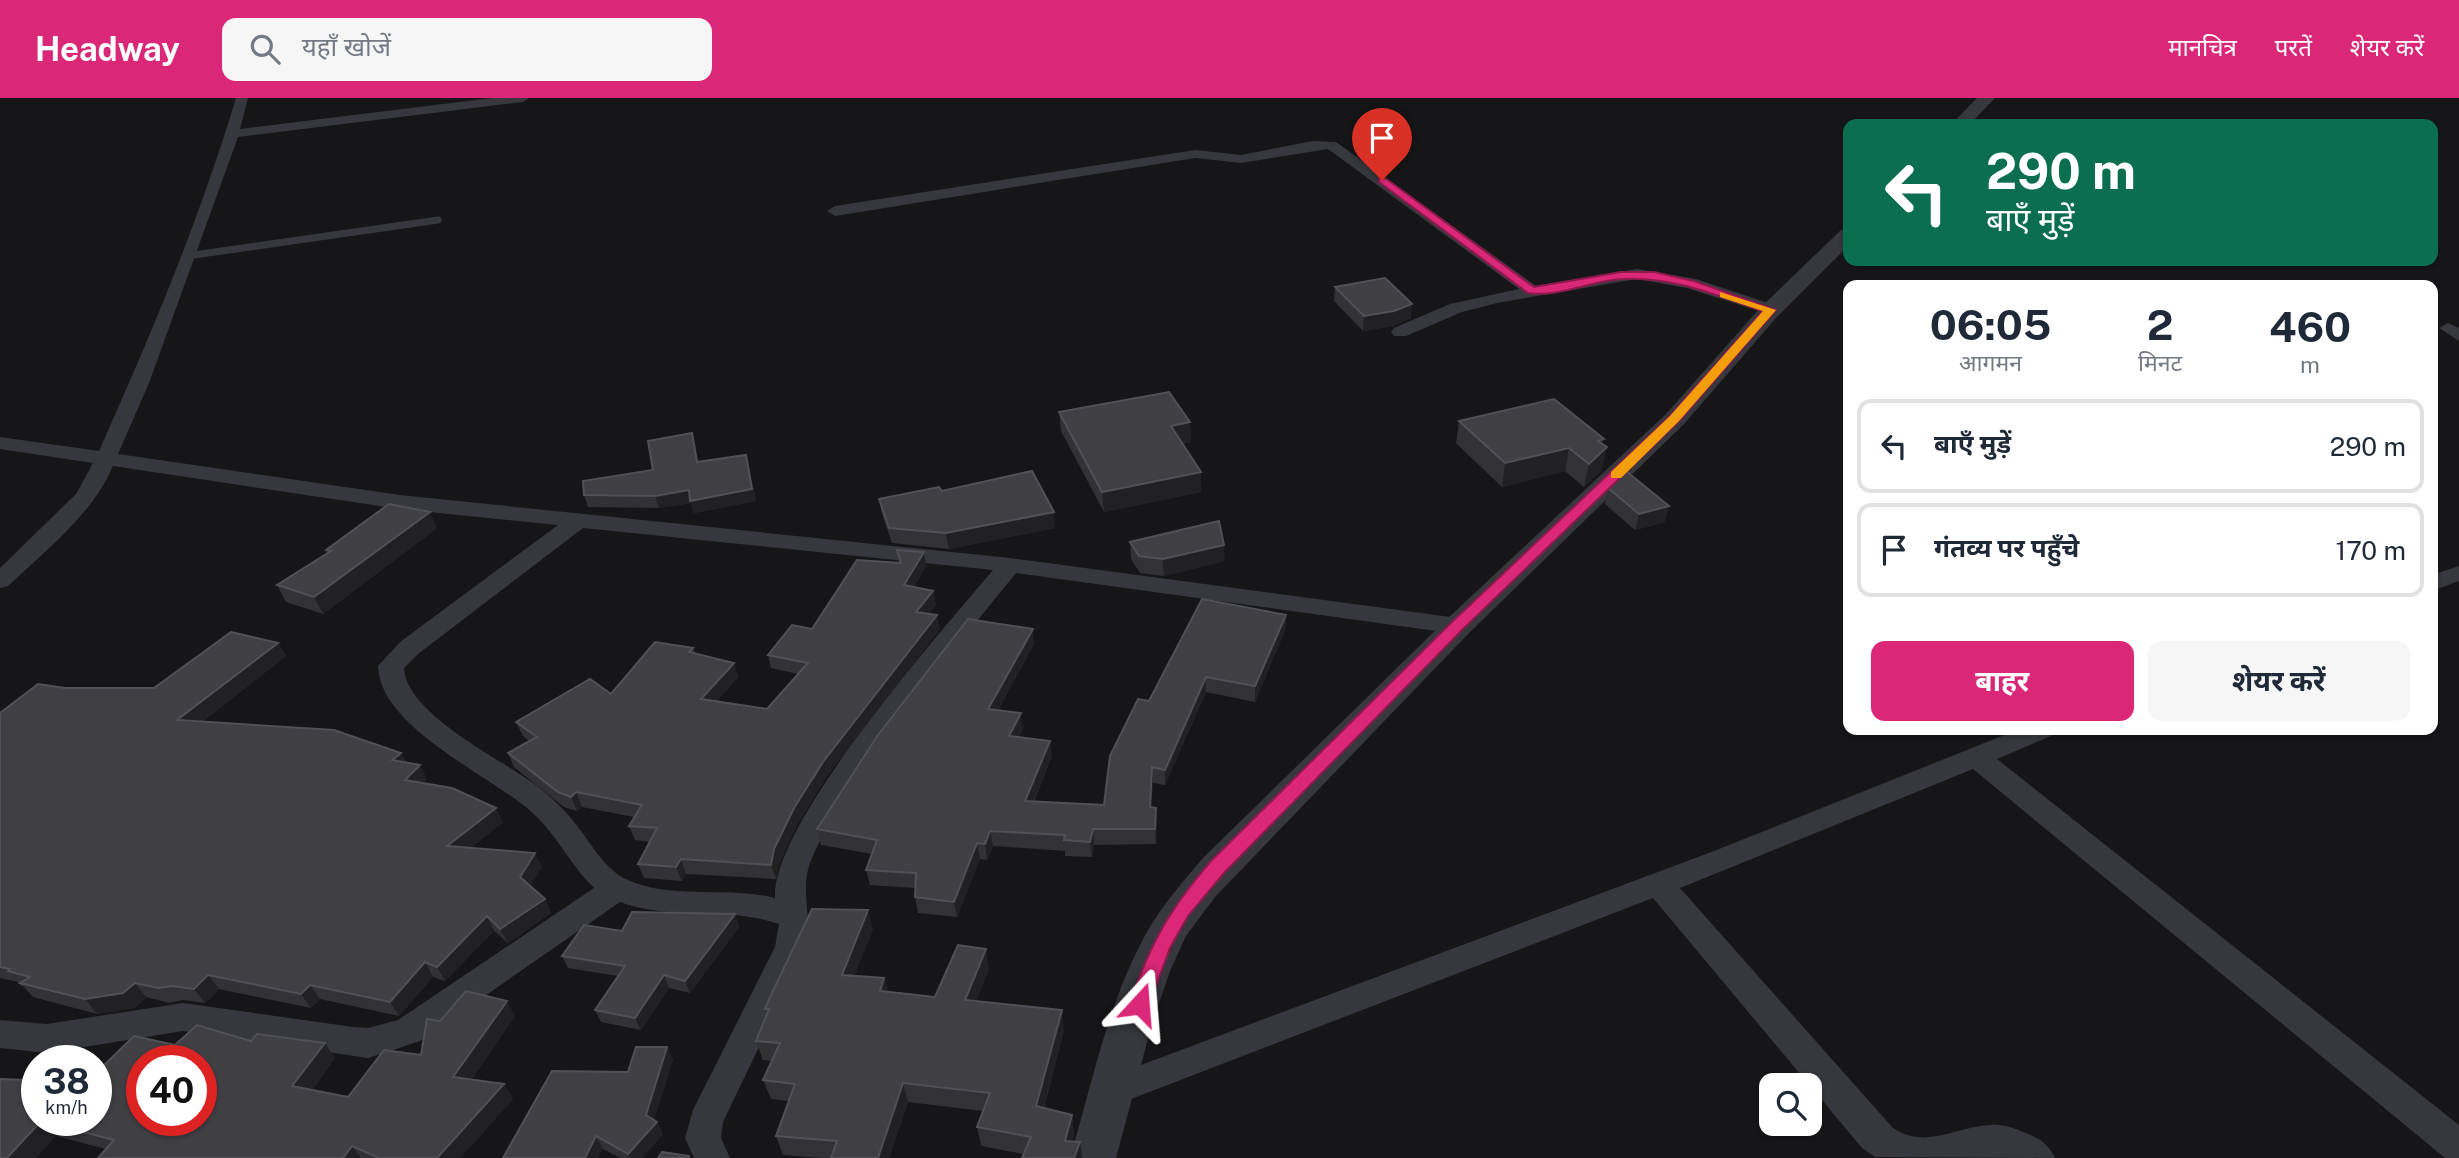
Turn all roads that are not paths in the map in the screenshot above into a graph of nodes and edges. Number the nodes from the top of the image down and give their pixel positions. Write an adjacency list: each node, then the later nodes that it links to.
1 (244, 98): 6 (street)
2 (412, 98): 6 (street)
3 (521, 98): 6 (street)
4 (1987, 98): 5 (street)
5 (1965, 119)
6 (232, 127): 10 (street)
7 (835, 211): 11 (street)
8 (438, 220): 10 (lane)
9 (1843, 239): 12 (street)
10 (187, 256): 15 (street)
11 (1532, 291): 12 (street); 13 (street)
12 (1771, 310): 21 (street)
13 (1400, 332)
14 (0, 443): 15 (street)
15 (106, 456): 16 (street); 19 (street)
16 (576, 522): 17 (street); 25 (street)
17 (1010, 565): 21 (street); 26 (street)
18 (2459, 573): 20 (street)
19 (0, 581)
20 (2438, 582)
21 (1458, 626): 28 (street)
22 (2030, 735): 23 (street)
23 (1975, 757): 24 (street); 29 (street)
24 (1659, 884): 28 (street); 32 (street)
25 (616, 889): 26 (street); 27 (street)
26 (792, 916): 30 (street)
27 (0, 1034)
28 (1113, 1091): 31 (street)
29 (2459, 1147)
30 (712, 1158)
31 (1093, 1158)
32 (2037, 1158)

